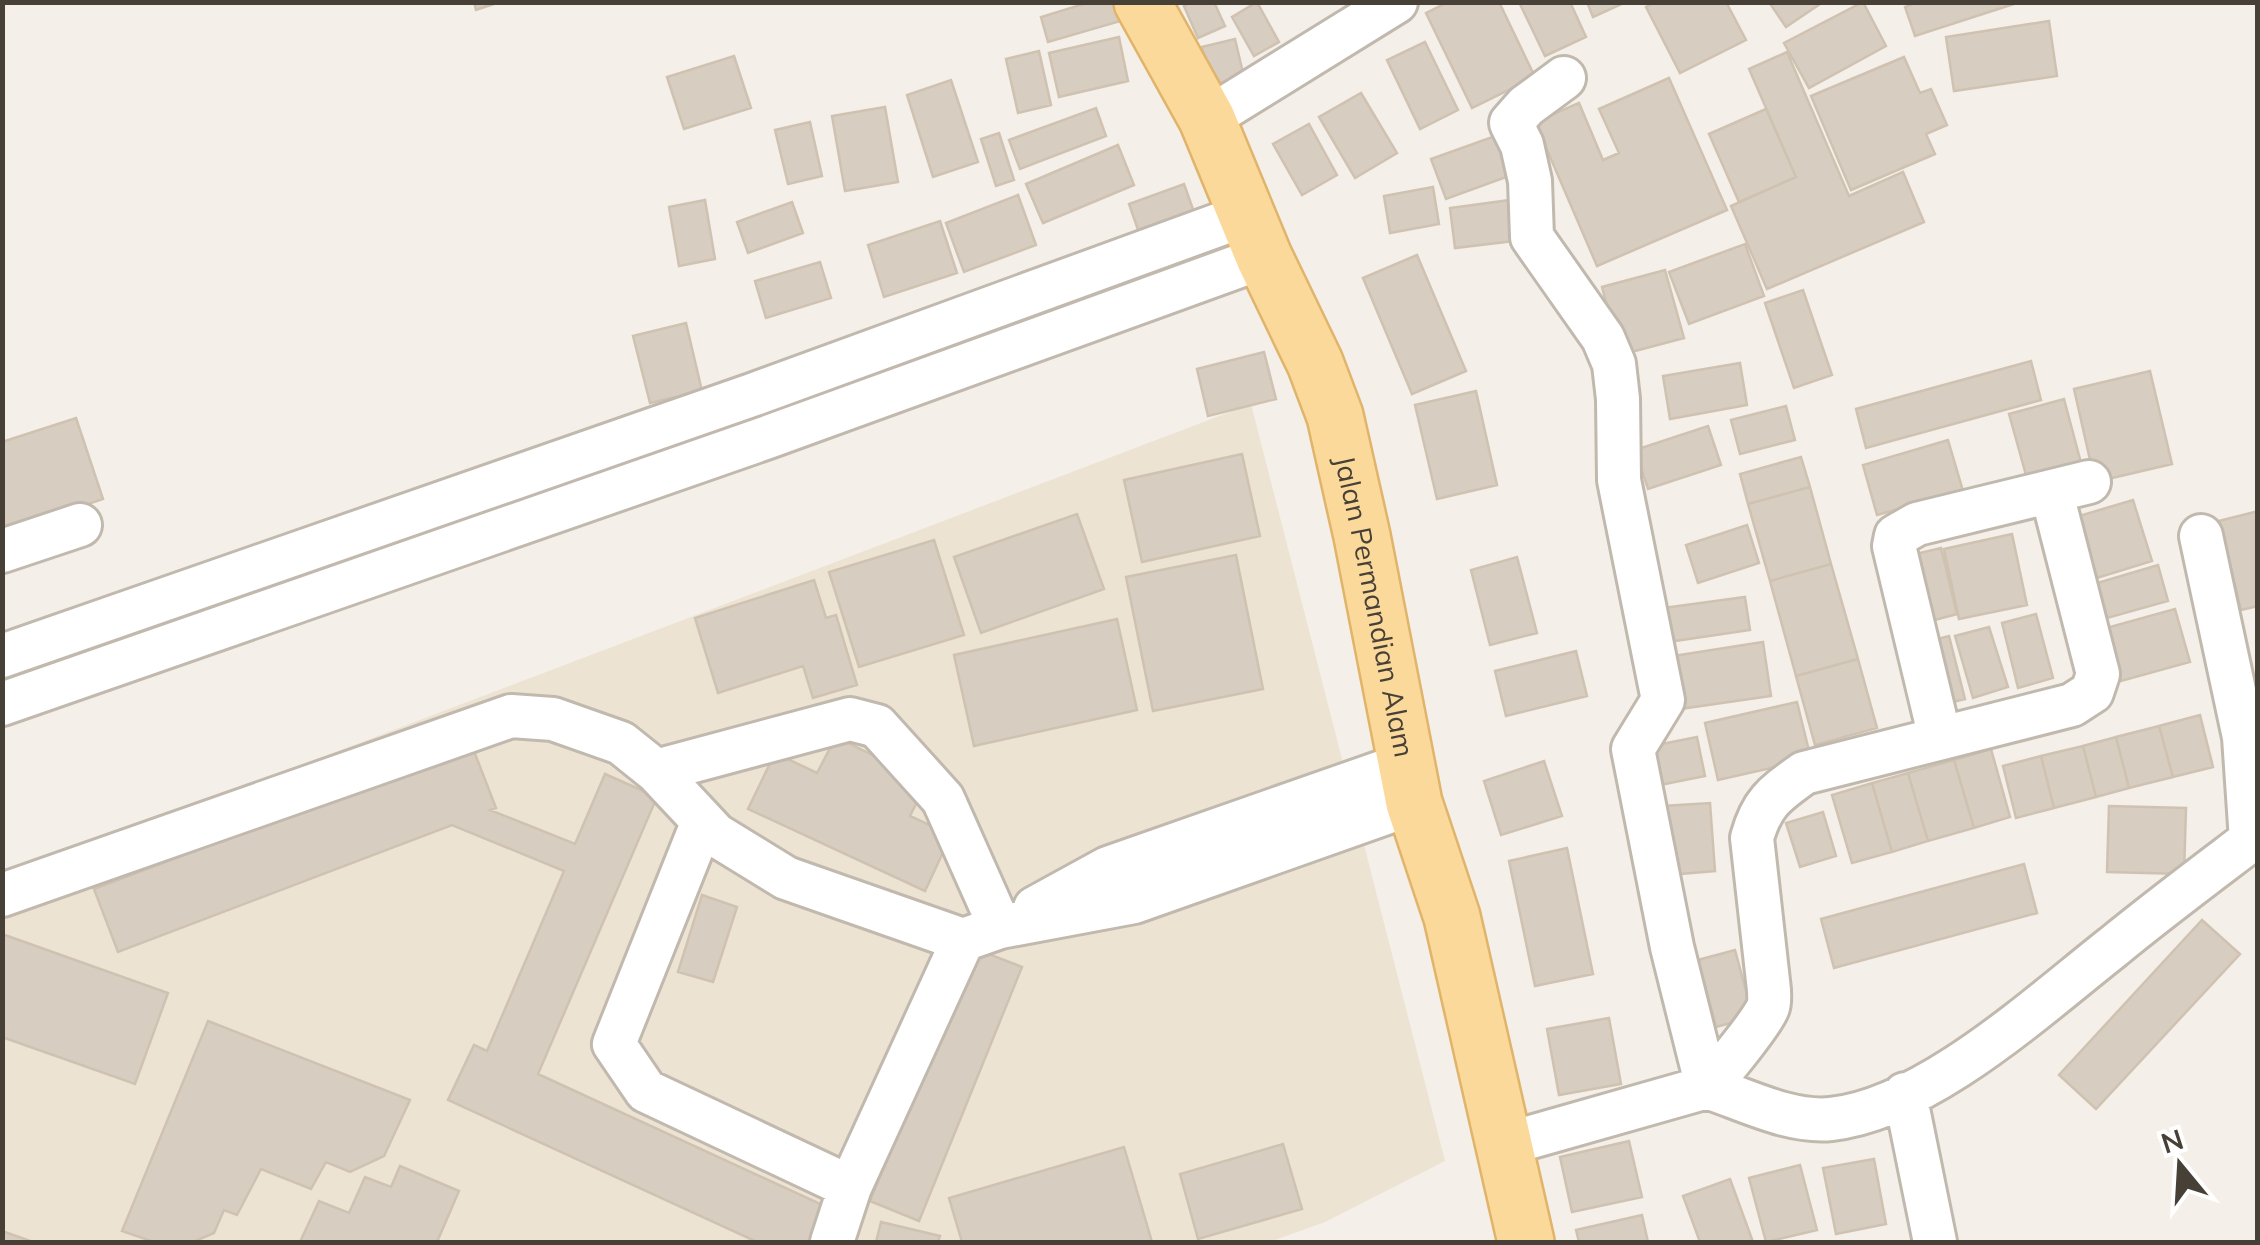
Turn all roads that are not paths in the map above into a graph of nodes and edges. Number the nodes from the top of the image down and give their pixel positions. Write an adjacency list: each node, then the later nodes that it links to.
1 (1142, 2): 4 (main road, Jalan Permandian Alam)
2 (1396, 2): 4 (street)
3 (1564, 78): 20 (street)
4 (1207, 119): 5 (main road, Jalan Permandian Alam)
5 (1256, 236): 9 (street); 10 (street); 15 (main road, Jalan Permandian Alam)
6 (80, 525): 8 (street)
7 (2201, 536): 17 (street)
8 (2, 551)
9 (130, 611): 10 (street); 11 (street)
10 (144, 655): 12 (street)
11 (2, 656)
12 (2, 704)
13 (1940, 738): 13 (street); 20 (street)
14 (656, 771): 16 (street); 18 (street); 19 (street)
15 (1410, 783): 19 (street); 22 (main road, Jalan Permandian Alam)
16 (703, 822): 19 (street); 23 (street)
17 (2254, 839): 21 (street)
18 (2, 895)
19 (981, 934): 23 (street)
20 (1707, 1086): 21 (street); 22 (street)
21 (1905, 1094): 26 (street)
22 (1503, 1145): 25 (main road, Jalan Permandian Alam)
23 (850, 1187): 24 (street)
24 (832, 1242)
25 (1526, 1242)
26 (1935, 1242)

